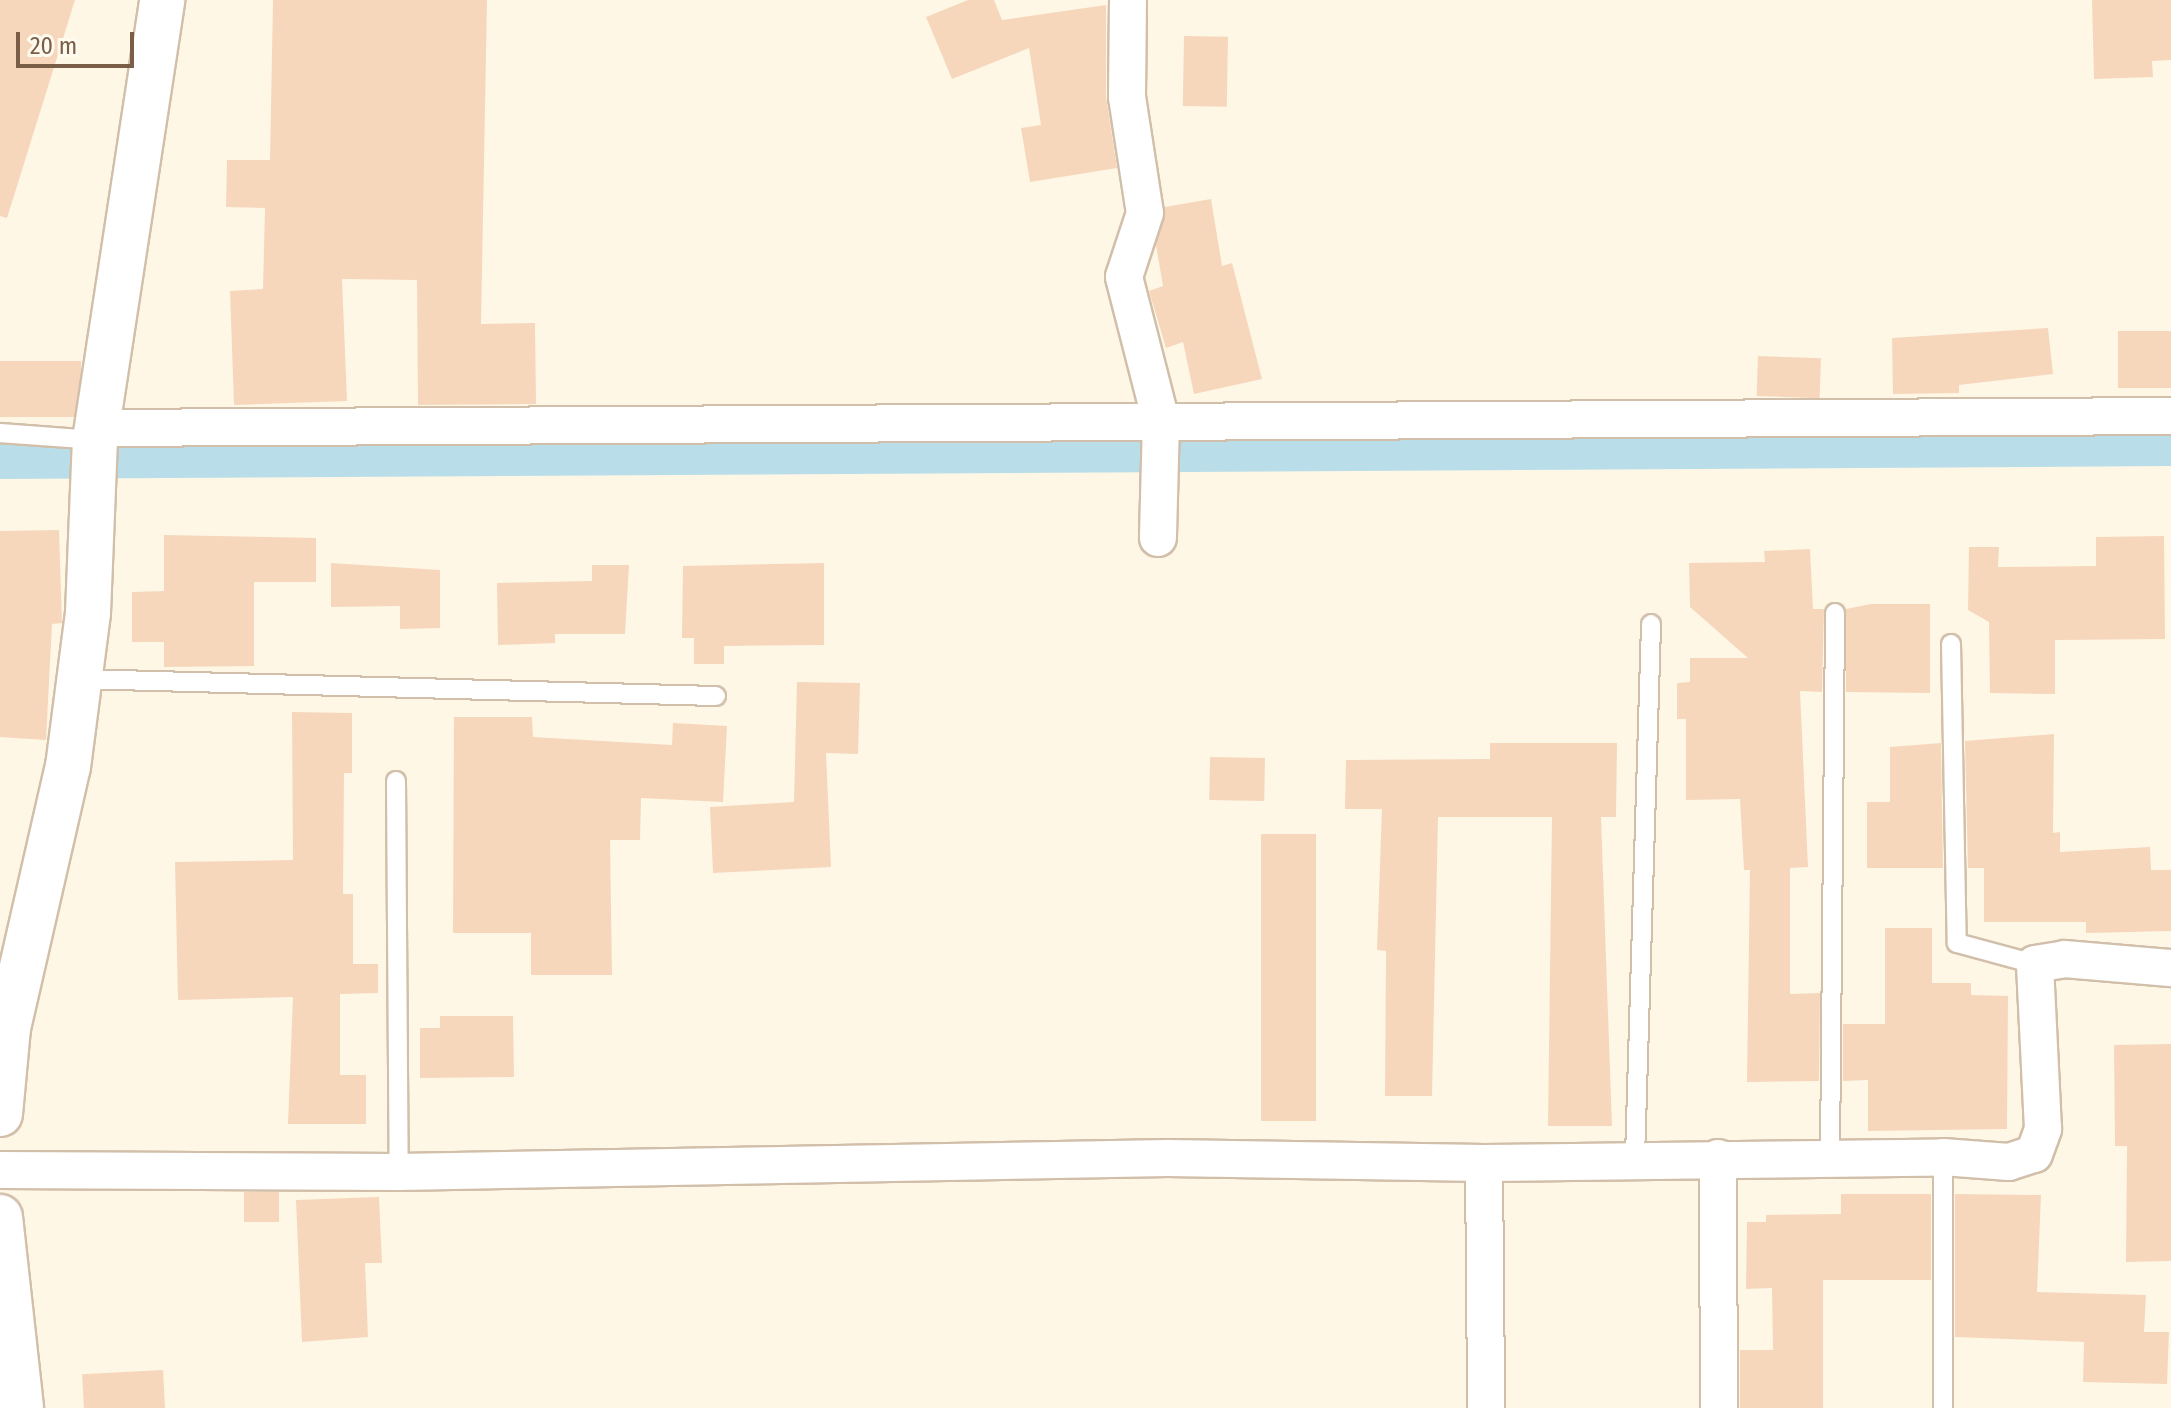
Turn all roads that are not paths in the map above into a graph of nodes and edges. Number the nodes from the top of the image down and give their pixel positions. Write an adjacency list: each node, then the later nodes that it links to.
1 (162, 0): 6 (street)
2 (1128, 0): 4 (street)
3 (2171, 416): 4 (street)
4 (1161, 421): 6 (street); 7 (street)
5 (0, 433): 6 (lane)
6 (96, 434): 11 (street)
7 (1158, 538)
8 (1835, 613): 17 (lane)
9 (1651, 624): 19 (lane)
10 (1951, 644): 14 (lane)
11 (79, 679): 12 (lane); 16 (street)
12 (716, 696)
13 (396, 781): 23 (lane)
14 (2035, 964): 15 (street); 18 (street)
15 (2171, 968)
16 (0, 1114)
17 (1830, 1157): 18 (street); 20 (street)
18 (1943, 1157): 28 (lane)
19 (1635, 1158): 20 (street); 21 (street)
20 (1718, 1158): 27 (street)
21 (1484, 1163): 23 (street); 26 (street)
22 (0, 1170): 23 (street)
23 (399, 1172)
24 (0, 1217): 25 (street)
25 (21, 1408)
26 (1486, 1408)
27 (1719, 1408)
28 (1943, 1408)

